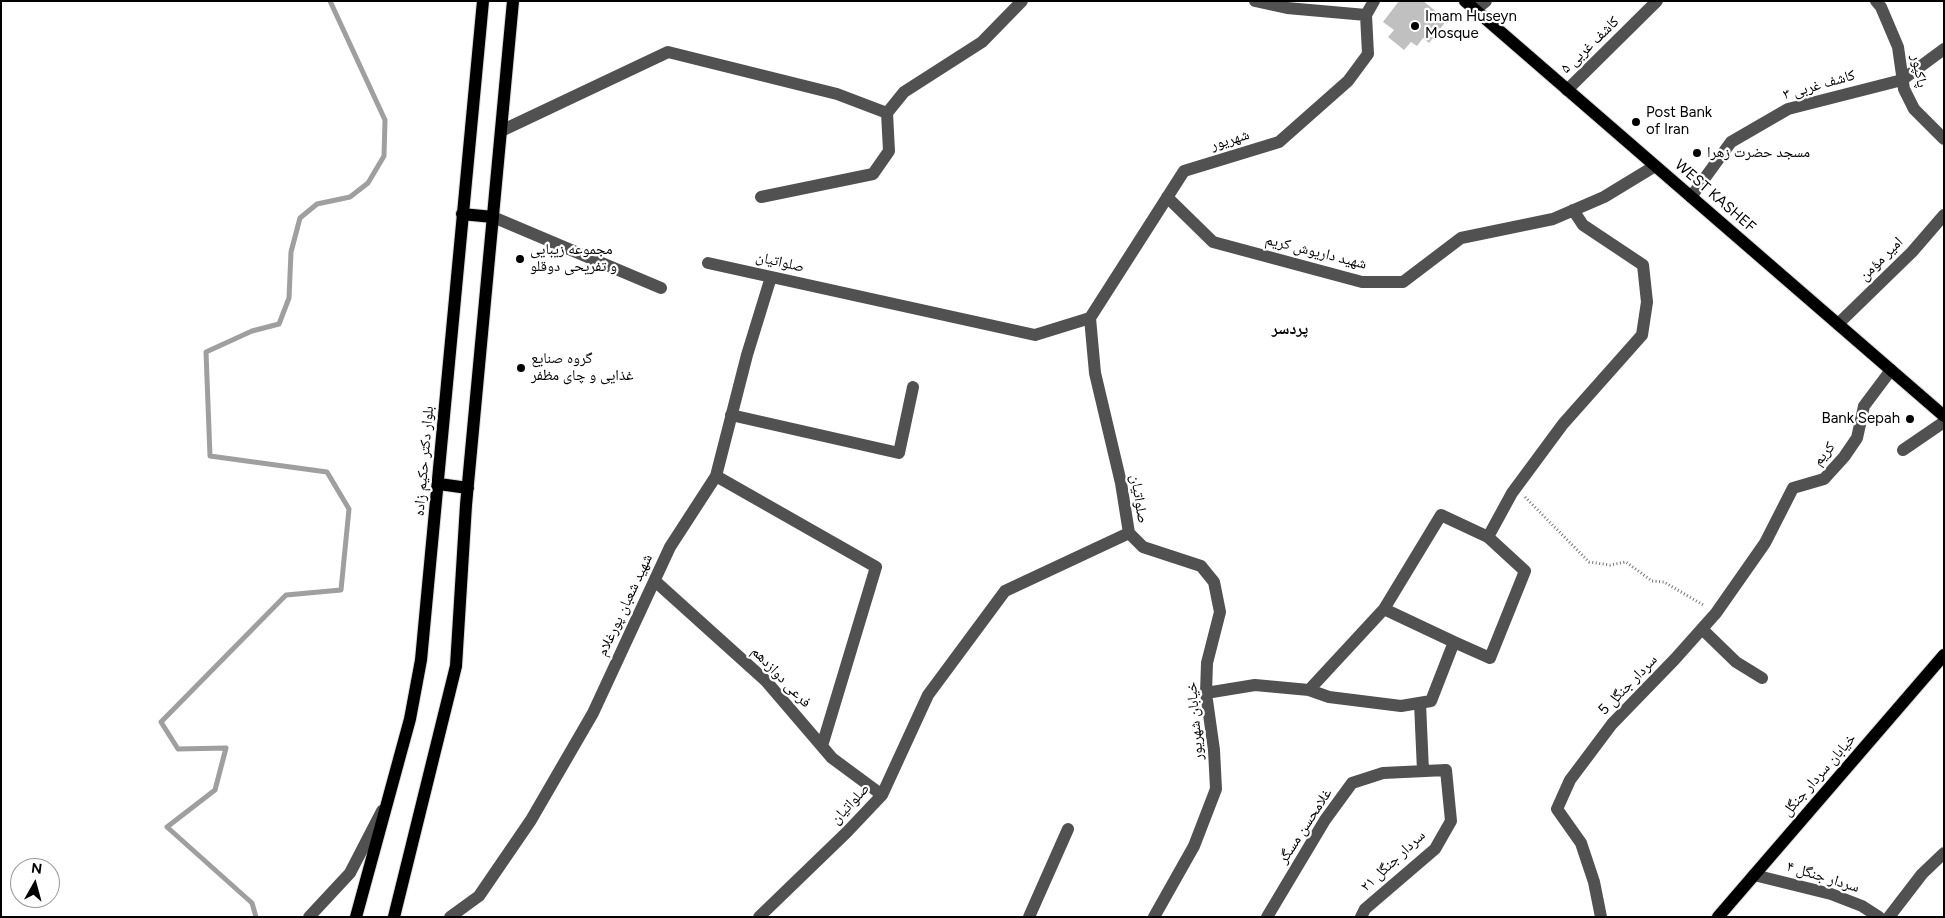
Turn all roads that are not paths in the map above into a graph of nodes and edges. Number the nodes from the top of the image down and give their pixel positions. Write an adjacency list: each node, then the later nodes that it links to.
1 (483, 1): 22 (main road, بلوار دکتر حکیم زاده)
2 (514, 1): 15 (main road)
3 (1022, 1): 14 (street)
4 (1255, 1): 10 (street)
5 (1374, 1): 10 (street)
6 (1486, 1): 9 (street)
7 (1658, 1): 13 (street, کاشف غربی ۵)
8 (1876, 1): 12 (street, پاکپور)
9 (1470, 5): 13 (main road, WEST KASHEF)
10 (1366, 15): 18 (street, شهریور)
11 (1944, 48): 12 (street)
12 (1902, 80): 16 (street, پاکپور); 19 (street, کاشف غربی ۳)
13 (1567, 90): 17 (main road, WEST KASHEF)
14 (887, 113): 15 (street); 20 (street)
15 (501, 131): 24 (main road)
16 (1944, 139)
17 (1655, 166): 19 (main road, WEST KASHEF); 21 (street, شهید داریوش کریم)
18 (1168, 197): 21 (street, شهید داریوش کریم); 28 (street, شهریور)
19 (1691, 197): 29 (main road, WEST KASHEF)
20 (761, 198)
21 (1573, 210): 41 (street)
22 (462, 214): 24 (main road); 37 (main road, بلوار دکتر حکیم زاده)
23 (1944, 215): 29 (street, امیر مؤمن)
24 (493, 217): 27 (street); 38 (main road)
25 (708, 263): 26 (street, صلواتیان)
26 (771, 277): 28 (street, صلواتیان); 32 (street, شهید شعبان پورغلام)
27 (661, 288)
28 (1090, 318): 40 (street, صلواتیان)
29 (1838, 324): 30 (main road, WEST KASHEF)
30 (1891, 370): 33 (main road, WEST KASHEF); 39 (street, کریم)
31 (913, 387): 32 (street)
32 (731, 415): 36 (street, شهید شعبان پورغلام)
33 (1944, 416)
34 (1944, 422): 35 (street)
35 (1903, 450)
36 (716, 476): 42 (street, شهید شعبان پورغلام); 51 (street)
37 (438, 484): 38 (main road); 55 (main road, بلوار دکتر حکیم زاده)
38 (468, 488): 61 (main road)
39 (1792, 488): 44 (street, سردار جنگل 5)
40 (1129, 532): 49 (street, خیابان شهریور); 54 (street, صلواتیان)
41 (1488, 537): 43 (street); 45 (street)
42 (655, 581): 51 (street, فرعی دوازدهم); 62 (street, شهید شعبان پورغلام)
43 (1384, 609): 45 (street); 48 (street)
44 (1702, 629): 47 (street); 68 (street, سردار جنگل 5)
45 (1454, 642): 50 (street)
46 (1944, 655): 58 (main road, خیابان سردار جنگل)
47 (1762, 678)
48 (1309, 690): 49 (street); 50 (street)
49 (1206, 693): 65 (street, خیابان شهریور)
50 (1420, 703): 53 (street)
51 (822, 746): 54 (street, فرعی دوازدهم)
52 (1446, 770): 53 (street, غلامحسن مسگر); 67 (street, سردار جنگل ۲۱)
53 (1423, 771): 66 (street, غلامحسن مسگر)
54 (882, 795): 63 (street, صلواتیان)
55 (388, 799): 59 (street); 60 (main road, بلوار دکتر حکیم زاده)
56 (1068, 828): 64 (street)
57 (1944, 852): 71 (street)
58 (1754, 875): 69 (main road, خیابان سردار جنگل); 70 (street, سردار جنگل ۴)
59 (309, 917)
60 (356, 917)
61 (394, 917)
62 (450, 917)
63 (759, 917)
64 (1029, 917)
65 (1154, 917)
66 (1268, 917)
67 (1360, 917)
68 (1601, 917)
69 (1718, 917)
70 (1879, 917)
71 (1889, 917)

